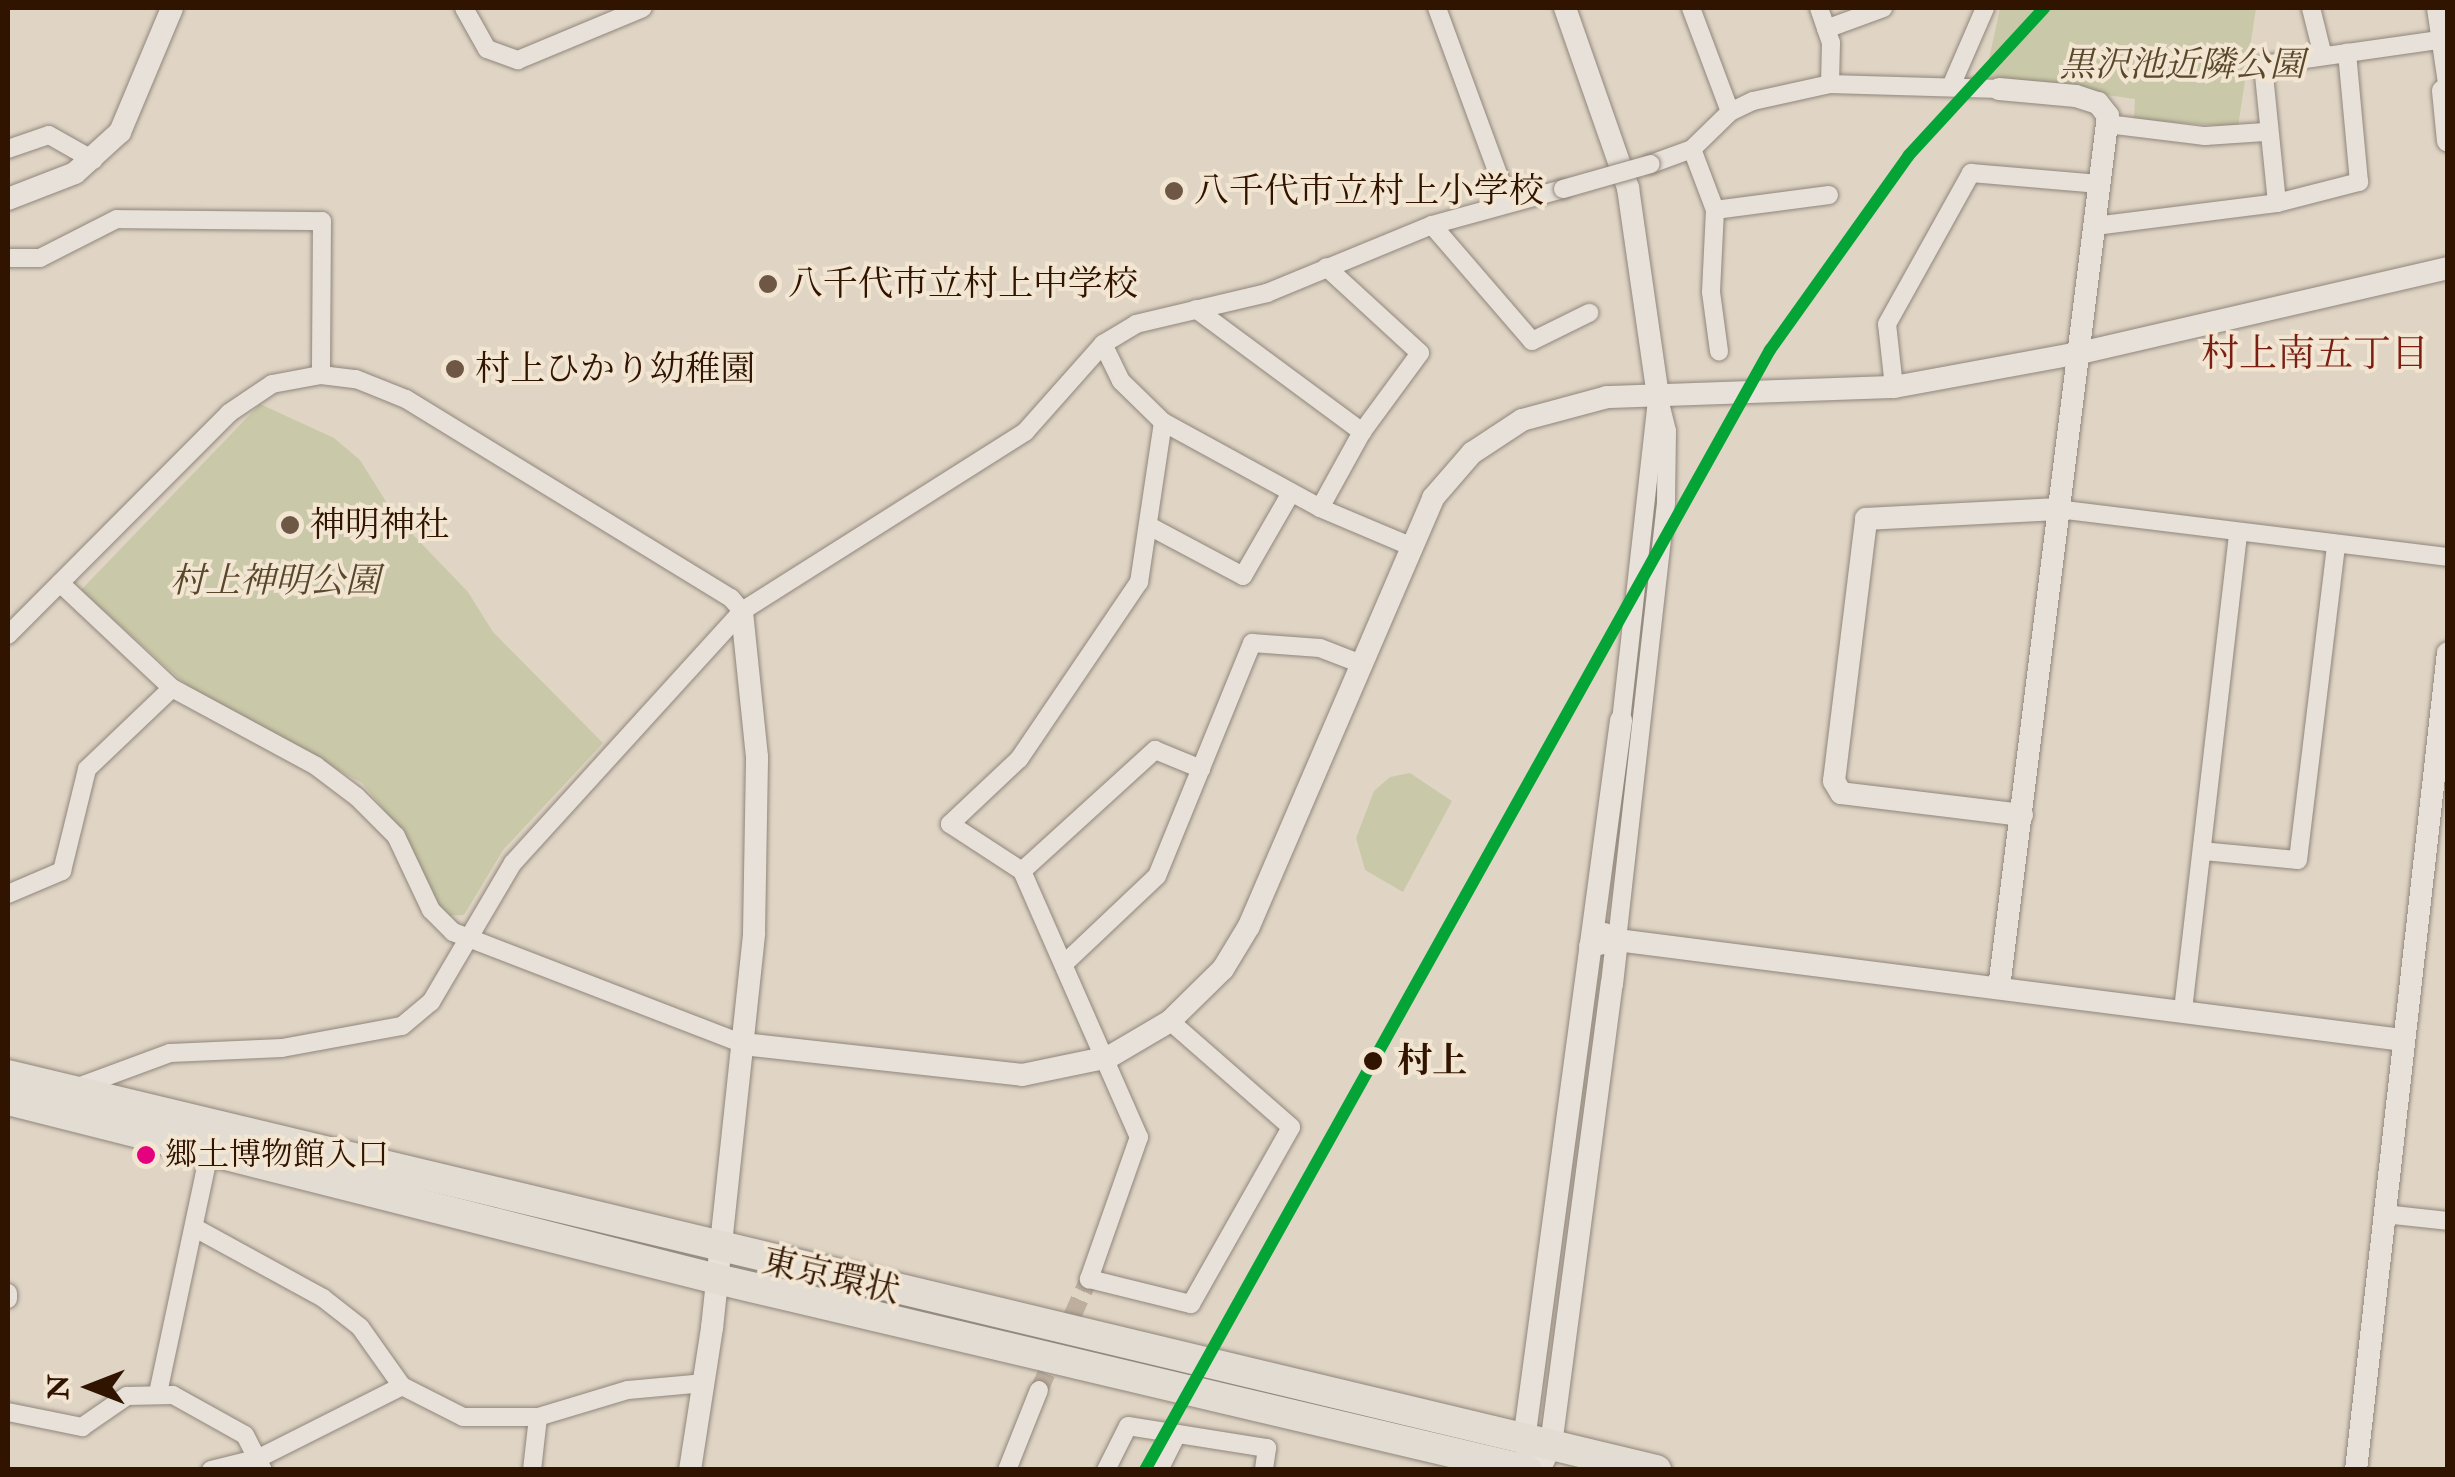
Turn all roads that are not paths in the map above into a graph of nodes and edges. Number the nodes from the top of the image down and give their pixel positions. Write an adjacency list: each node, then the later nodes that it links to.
1 (172, 8): 26 (street)
2 (464, 8): 3 (street)
3 (643, 8)
4 (1437, 8): 30 (street)
5 (1565, 8): 45 (street)
6 (1691, 8): 20 (street)
7 (1819, 8): 12 (street)
8 (1883, 8): 12 (street)
9 (1985, 8): 17 (street)
10 (2311, 8): 15 (street)
11 (2436, 8): 13 (street)
12 (1826, 30): 16 (street)
13 (2438, 40): 14 (street); 19 (street)
14 (2346, 53): 15 (street); 31 (street)
15 (2323, 56): 22 (street)
16 (1830, 84): 17 (street); 20 (street)
17 (1952, 84): 18 (street)
18 (1998, 88): 21 (street)
19 (2445, 91): 23 (street)
20 (1730, 112): 24 (street)
21 (2108, 124): 22 (street); 27 (street)
22 (2266, 132): 31 (street)
23 (2448, 141)
24 (1692, 149): 30 (street, bridge); 32 (street)
25 (8, 150): 26 (street)
26 (92, 160): 29 (street)
27 (2100, 184): 34 (street); 44 (street)
28 (1829, 194): 32 (street)
29 (8, 199)
30 (1508, 201): 33 (street)
31 (2277, 203): 34 (street)
32 (1715, 210): 41 (street)
33 (1432, 225): 36 (street); 39 (street)
34 (2095, 226): 42 (street)
35 (8, 258): 43 (street)
36 (1326, 267): 38 (street); 47 (street)
37 (2448, 268): 42 (street)
38 (1196, 308): 40 (street); 47 (street)
39 (1589, 313)
40 (1104, 344): 46 (street); 57 (street)
41 (1718, 351)
42 (2080, 354): 44 (street); 50 (street)
43 (321, 375): 56 (street); 57 (street)
44 (1894, 387): 45 (street)
45 (1658, 395): 53 (street); 62 (street); 70 (street)
46 (1163, 422): 48 (street); 51 (street)
47 (1362, 432): 49 (street)
48 (1291, 493): 49 (street); 51 (street)
49 (1320, 508): 53 (street)
50 (2057, 510): 52 (street); 64 (street); 64 (street)
51 (1151, 527): 66 (street)
52 (2238, 534): 54 (street); 65 (street)
53 (1410, 546): 60 (street)
54 (2336, 546): 55 (street); 65 (street)
55 (2448, 557)
56 (60, 583): 58 (street); 61 (street)
57 (742, 611): 69 (street); 76 (street)
58 (8, 635)
59 (2448, 652): 75 (street)
60 (1361, 664): 63 (street); 74 (street)
61 (172, 688): 67 (street); 69 (street)
62 (1621, 721): 68 (street)
63 (1200, 769): 66 (street); 71 (street)
64 (2022, 815): 72 (street)
65 (2202, 850): 73 (street)
66 (1022, 871): 71 (street)
67 (8, 894)
68 (1591, 937): 70 (street); 93 (street)
69 (467, 938): 76 (street); 79 (street)
70 (1617, 940): 72 (street); 93 (street)
71 (1066, 962): 77 (street)
72 (1999, 987): 73 (street)
73 (2183, 1010): 75 (street)
74 (1170, 1021): 77 (street); 77 (street)
75 (2402, 1040): 82 (street)
76 (743, 1044): 77 (street); 85 (street)
77 (1108, 1057)
78 (8, 1075): 79 (highway, 東京環状)
79 (70, 1090): 80 (street); 85 (highway, 東京環状)
80 (16, 1106): 81 (highway, 東京環状)
81 (210, 1149): 84 (street); 85 (highway, 東京環状)
82 (2384, 1214): 83 (street); 103 (street)
83 (2448, 1221)
84 (197, 1229): 87 (street); 89 (street)
85 (719, 1265): 86 (street); 93 (highway, 東京環状)
86 (705, 1383): 91 (street); 97 (street)
87 (402, 1386): 91 (street); 94 (street)
88 (1040, 1390): 98 (street)
89 (158, 1392): 90 (street); 94 (street)
90 (8, 1412)
91 (538, 1417): 96 (street)
92 (1178, 1434): 99 (street); 100 (street); 101 (street)
93 (1536, 1459): 102 (highway, 東京環状)
94 (261, 1464): 95 (street)
95 (211, 1470)
96 (532, 1470)
97 (690, 1470)
98 (1007, 1470)
99 (1106, 1470)
100 (1159, 1470)
101 (1264, 1470)
102 (1656, 1470)
103 (2356, 1470)

